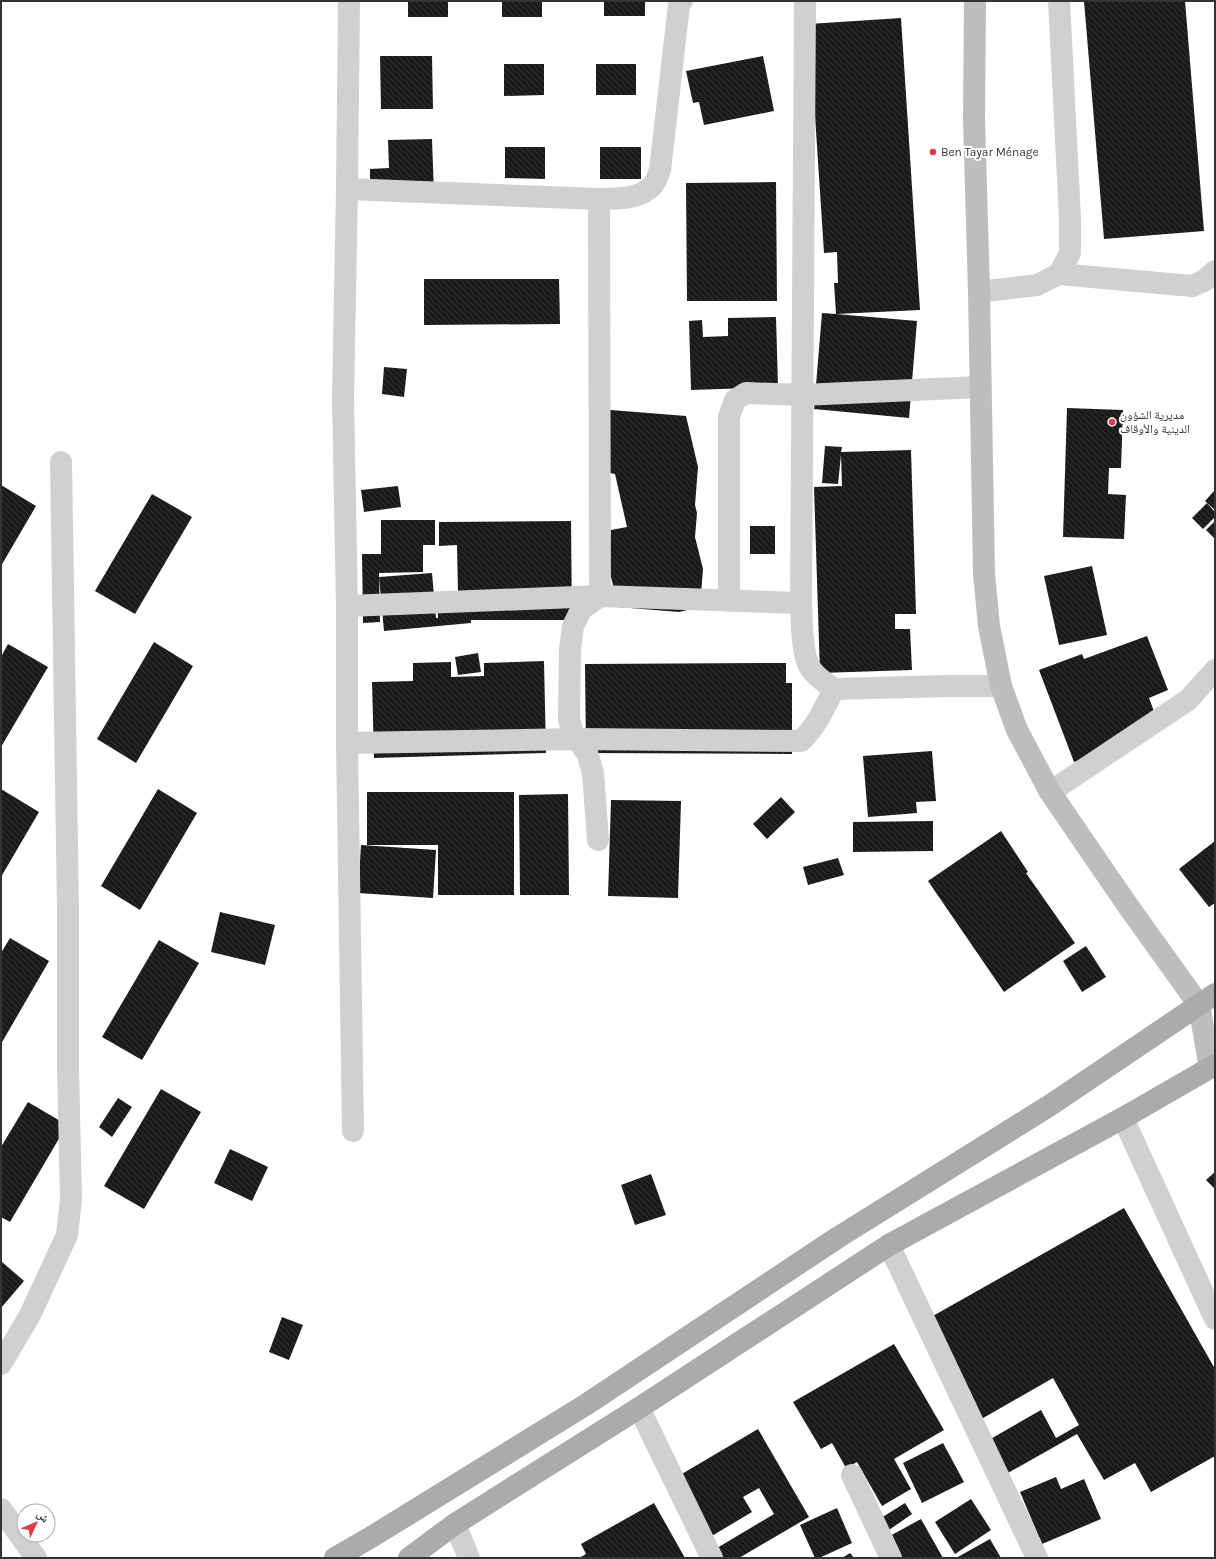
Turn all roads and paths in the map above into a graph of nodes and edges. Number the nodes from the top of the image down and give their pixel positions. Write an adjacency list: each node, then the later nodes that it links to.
1 (349, 1): 6 (street)
2 (682, 1): 7 (street)
3 (805, 1): 12 (street)
4 (975, 1): 10 (main road)
5 (1059, 1): 8 (street)
6 (347, 189): 7 (street); 17 (street)
7 (599, 199): 14 (street)
8 (1059, 274): 9 (street); 10 (street)
9 (1214, 275)
10 (979, 292): 11 (main road)
11 (980, 387): 12 (street); 19 (main road)
12 (802, 395): 15 (street); 16 (street)
13 (61, 462): 31 (street)
14 (600, 596): 15 (street); 17 (street); 21 (street)
15 (729, 601): 16 (street)
16 (801, 603): 20 (street)
17 (347, 606): 22 (street)
18 (1215, 670): 23 (street)
19 (1001, 686): 20 (street); 23 (main road)
20 (834, 689): 21 (street)
21 (578, 740): 22 (street); 24 (street)
22 (347, 743): 28 (street)
23 (1050, 792): 25 (main road)
24 (598, 840)
25 (1207, 999): 26 (main road); 37 (main road)
26 (1213, 1067): 27 (main road)
27 (1123, 1118): 29 (main road); 30 (street)
28 (353, 1130)
29 (889, 1245): 32 (main road); 42 (street)
30 (1215, 1319)
31 (1, 1364)
32 (639, 1408): 35 (main road); 40 (street)
33 (852, 1475): 41 (street)
34 (1, 1509): 36 (street)
35 (455, 1524): 38 (main road); 39 (street)
36 (36, 1558)
37 (336, 1558)
38 (409, 1558)
39 (469, 1558)
40 (712, 1558)
41 (891, 1558)
42 (1037, 1558)

